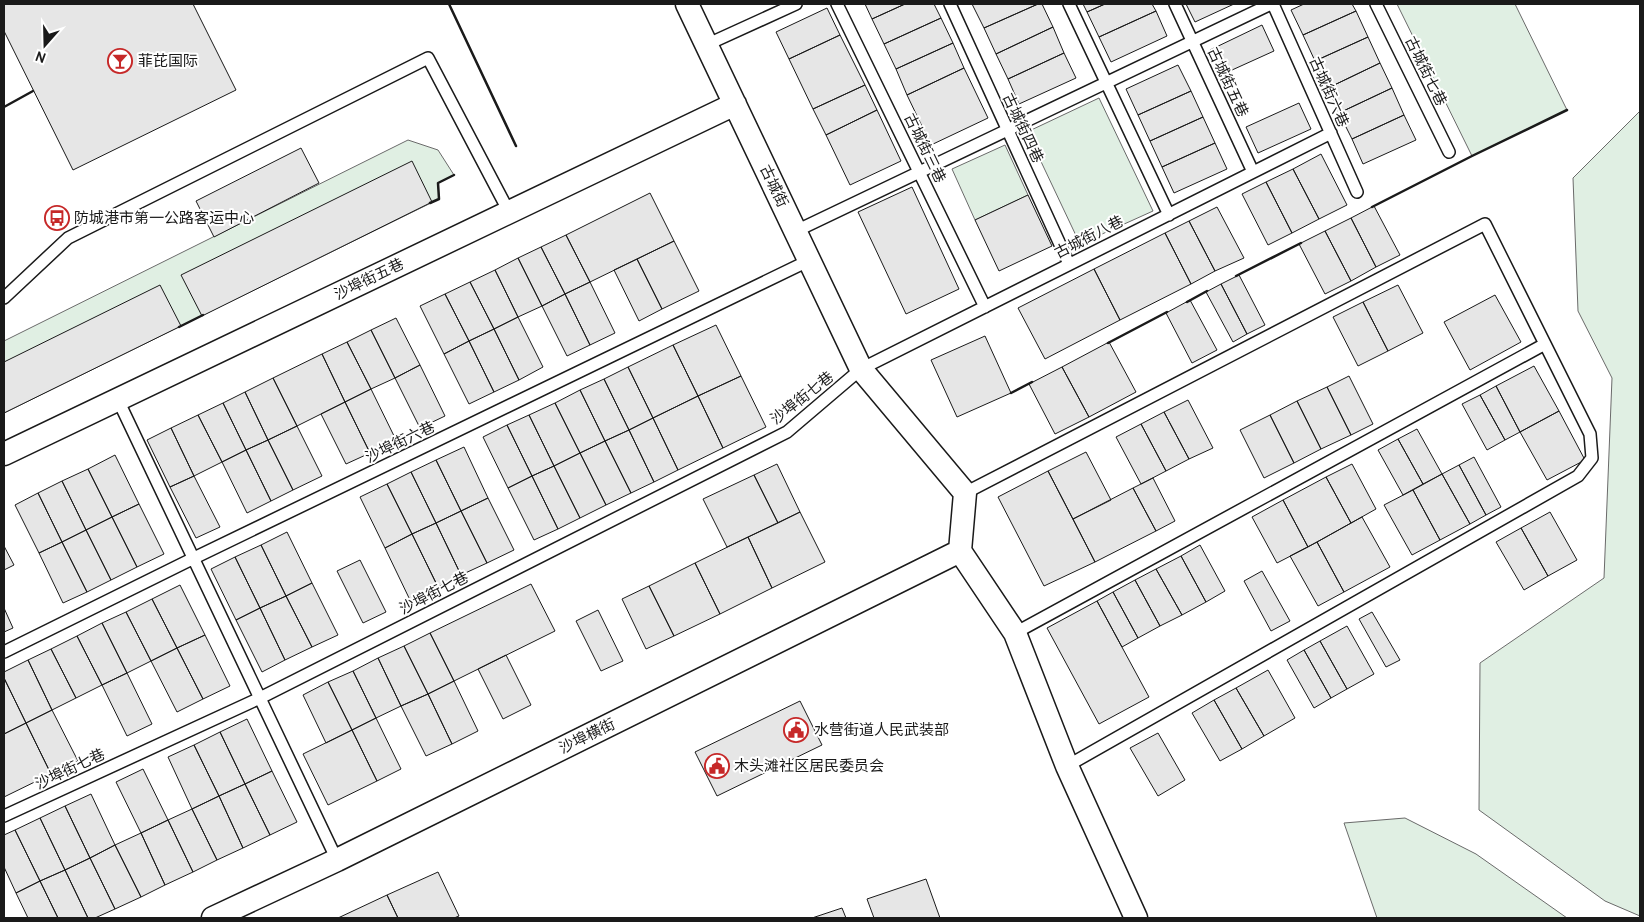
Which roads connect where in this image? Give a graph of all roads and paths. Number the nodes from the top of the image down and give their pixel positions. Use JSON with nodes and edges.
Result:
{"nodes":[{"id":1,"x":687,"y":4,"type":"edge"},
{"id":2,"x":796,"y":4,"type":"edge"},
{"id":3,"x":837,"y":4,"type":"edge"},
{"id":4,"x":950,"y":4,"type":"edge"},
{"id":5,"x":1069,"y":4,"type":"edge"},
{"id":6,"x":1175,"y":4,"type":"edge"},
{"id":7,"x":1272,"y":4,"type":"edge"},
{"id":8,"x":1376,"y":4,"type":"edge"},
{"id":9,"x":1192,"y":41,"type":"junction"},
{"id":10,"x":706,"y":45,"type":"junction"},
{"id":11,"x":1106,"y":83,"type":"junction"},
{"id":12,"x":734,"y":104,"type":"junction"},
{"id":13,"x":1007,"y":130,"type":"junction"},
{"id":14,"x":1331,"y":133,"type":"junction"},
{"id":15,"x":1449,"y":152,"type":"dead end"},
{"id":16,"x":920,"y":172,"type":"junction"},
{"id":17,"x":1253,"y":172,"type":"junction"},
{"id":18,"x":1357,"y":192,"type":"dead end"},
{"id":19,"x":509,"y":212,"type":"junction"},
{"id":20,"x":1169,"y":214,"type":"junction"},
{"id":21,"x":796,"y":231,"type":"junction"},
{"id":22,"x":810,"y":260,"type":"junction"},
{"id":23,"x":1069,"y":264,"type":"junction"},
{"id":24,"x":4,"y":298,"type":"edge"},
{"id":25,"x":985,"y":307,"type":"junction"},
{"id":26,"x":1545,"y":344,"type":"junction"},
{"id":27,"x":861,"y":369,"type":"junction"},
{"id":28,"x":118,"y":400,"type":"junction"},
{"id":29,"x":4,"y":454,"type":"edge"},
{"id":30,"x":965,"y":493,"type":"junction"},
{"id":31,"x":960,"y":552,"type":"junction"},
{"id":32,"x":192,"y":559,"type":"junction"},
{"id":33,"x":1015,"y":633,"type":"junction"},
{"id":34,"x":4,"y":652,"type":"edge"},
{"id":35,"x":260,"y":698,"type":"junction"},
{"id":36,"x":1067,"y":766,"type":"junction"},
{"id":37,"x":4,"y":816,"type":"edge"},
{"id":38,"x":337,"y":860,"type":"junction"},
{"id":39,"x":213,"y":918,"type":"edge"},
{"id":40,"x":1136,"y":918,"type":"edge"}],
"edges":[{"from":1,"to":10,"type":"street","name":"古城街"},
{"from":2,"to":10,"type":"lane"},
{"from":3,"to":16,"type":"lane","name":"古城街三巷"},
{"from":4,"to":13,"type":"lane","name":"古城街四巷"},
{"from":5,"to":11,"type":"lane"},
{"from":6,"to":9,"type":"lane","name":"古城街五巷"},
{"from":7,"to":9,"type":"lane"},
{"from":7,"to":14,"type":"lane","name":"古城街六巷"},
{"from":8,"to":15,"type":"lane","name":"古城街七巷"},
{"from":9,"to":11,"type":"lane"},
{"from":9,"to":17,"type":"lane","name":"古城街五巷"},
{"from":10,"to":12,"type":"street","name":"古城街"},
{"from":11,"to":13,"type":"lane"},
{"from":11,"to":20,"type":"lane"},
{"from":12,"to":19,"type":"street","name":"沙埠街五巷"},
{"from":12,"to":21,"type":"street","name":"古城街"},
{"from":13,"to":16,"type":"lane"},
{"from":13,"to":23,"type":"lane","name":"古城街四巷"},
{"from":14,"to":17,"type":"lane","name":"古城街八巷"},
{"from":14,"to":18,"type":"lane","name":"古城街六巷"},
{"from":16,"to":21,"type":"lane"},
{"from":16,"to":25,"type":"lane","name":"古城街三巷"},
{"from":17,"to":20,"type":"lane","name":"古城街八巷"},
{"from":19,"to":24,"type":"lane"},
{"from":19,"to":28,"type":"street","name":"沙埠街五巷"},
{"from":20,"to":23,"type":"lane","name":"古城街八巷"},
{"from":21,"to":22,"type":"street","name":"古城街"},
{"from":22,"to":27,"type":"street","name":"古城街"},
{"from":22,"to":32,"type":"lane","name":"沙埠街六巷"},
{"from":23,"to":25,"type":"lane","name":"古城街八巷"},
{"from":25,"to":27,"type":"lane","name":"古城街八巷"},
{"from":26,"to":30,"type":"lane"},
{"from":26,"to":33,"type":"lane"},
{"from":26,"to":36,"type":"lane"},
{"from":27,"to":30,"type":"street","name":"古城街"},
{"from":27,"to":35,"type":"lane","name":"沙埠街七巷"},
{"from":28,"to":29,"type":"street","name":"沙埠街五巷"},
{"from":28,"to":32,"type":"lane"},
{"from":30,"to":31,"type":"street"},
{"from":31,"to":33,"type":"street"},
{"from":31,"to":38,"type":"street","name":"沙埠横街"},
{"from":32,"to":34,"type":"lane","name":"沙埠街六巷"},
{"from":32,"to":35,"type":"lane"},
{"from":33,"to":36,"type":"street"},
{"from":35,"to":37,"type":"lane","name":"沙埠街七巷"},
{"from":35,"to":38,"type":"lane"},
{"from":36,"to":40,"type":"street"},
{"from":38,"to":39,"type":"street","name":"沙埠横街"}]}
